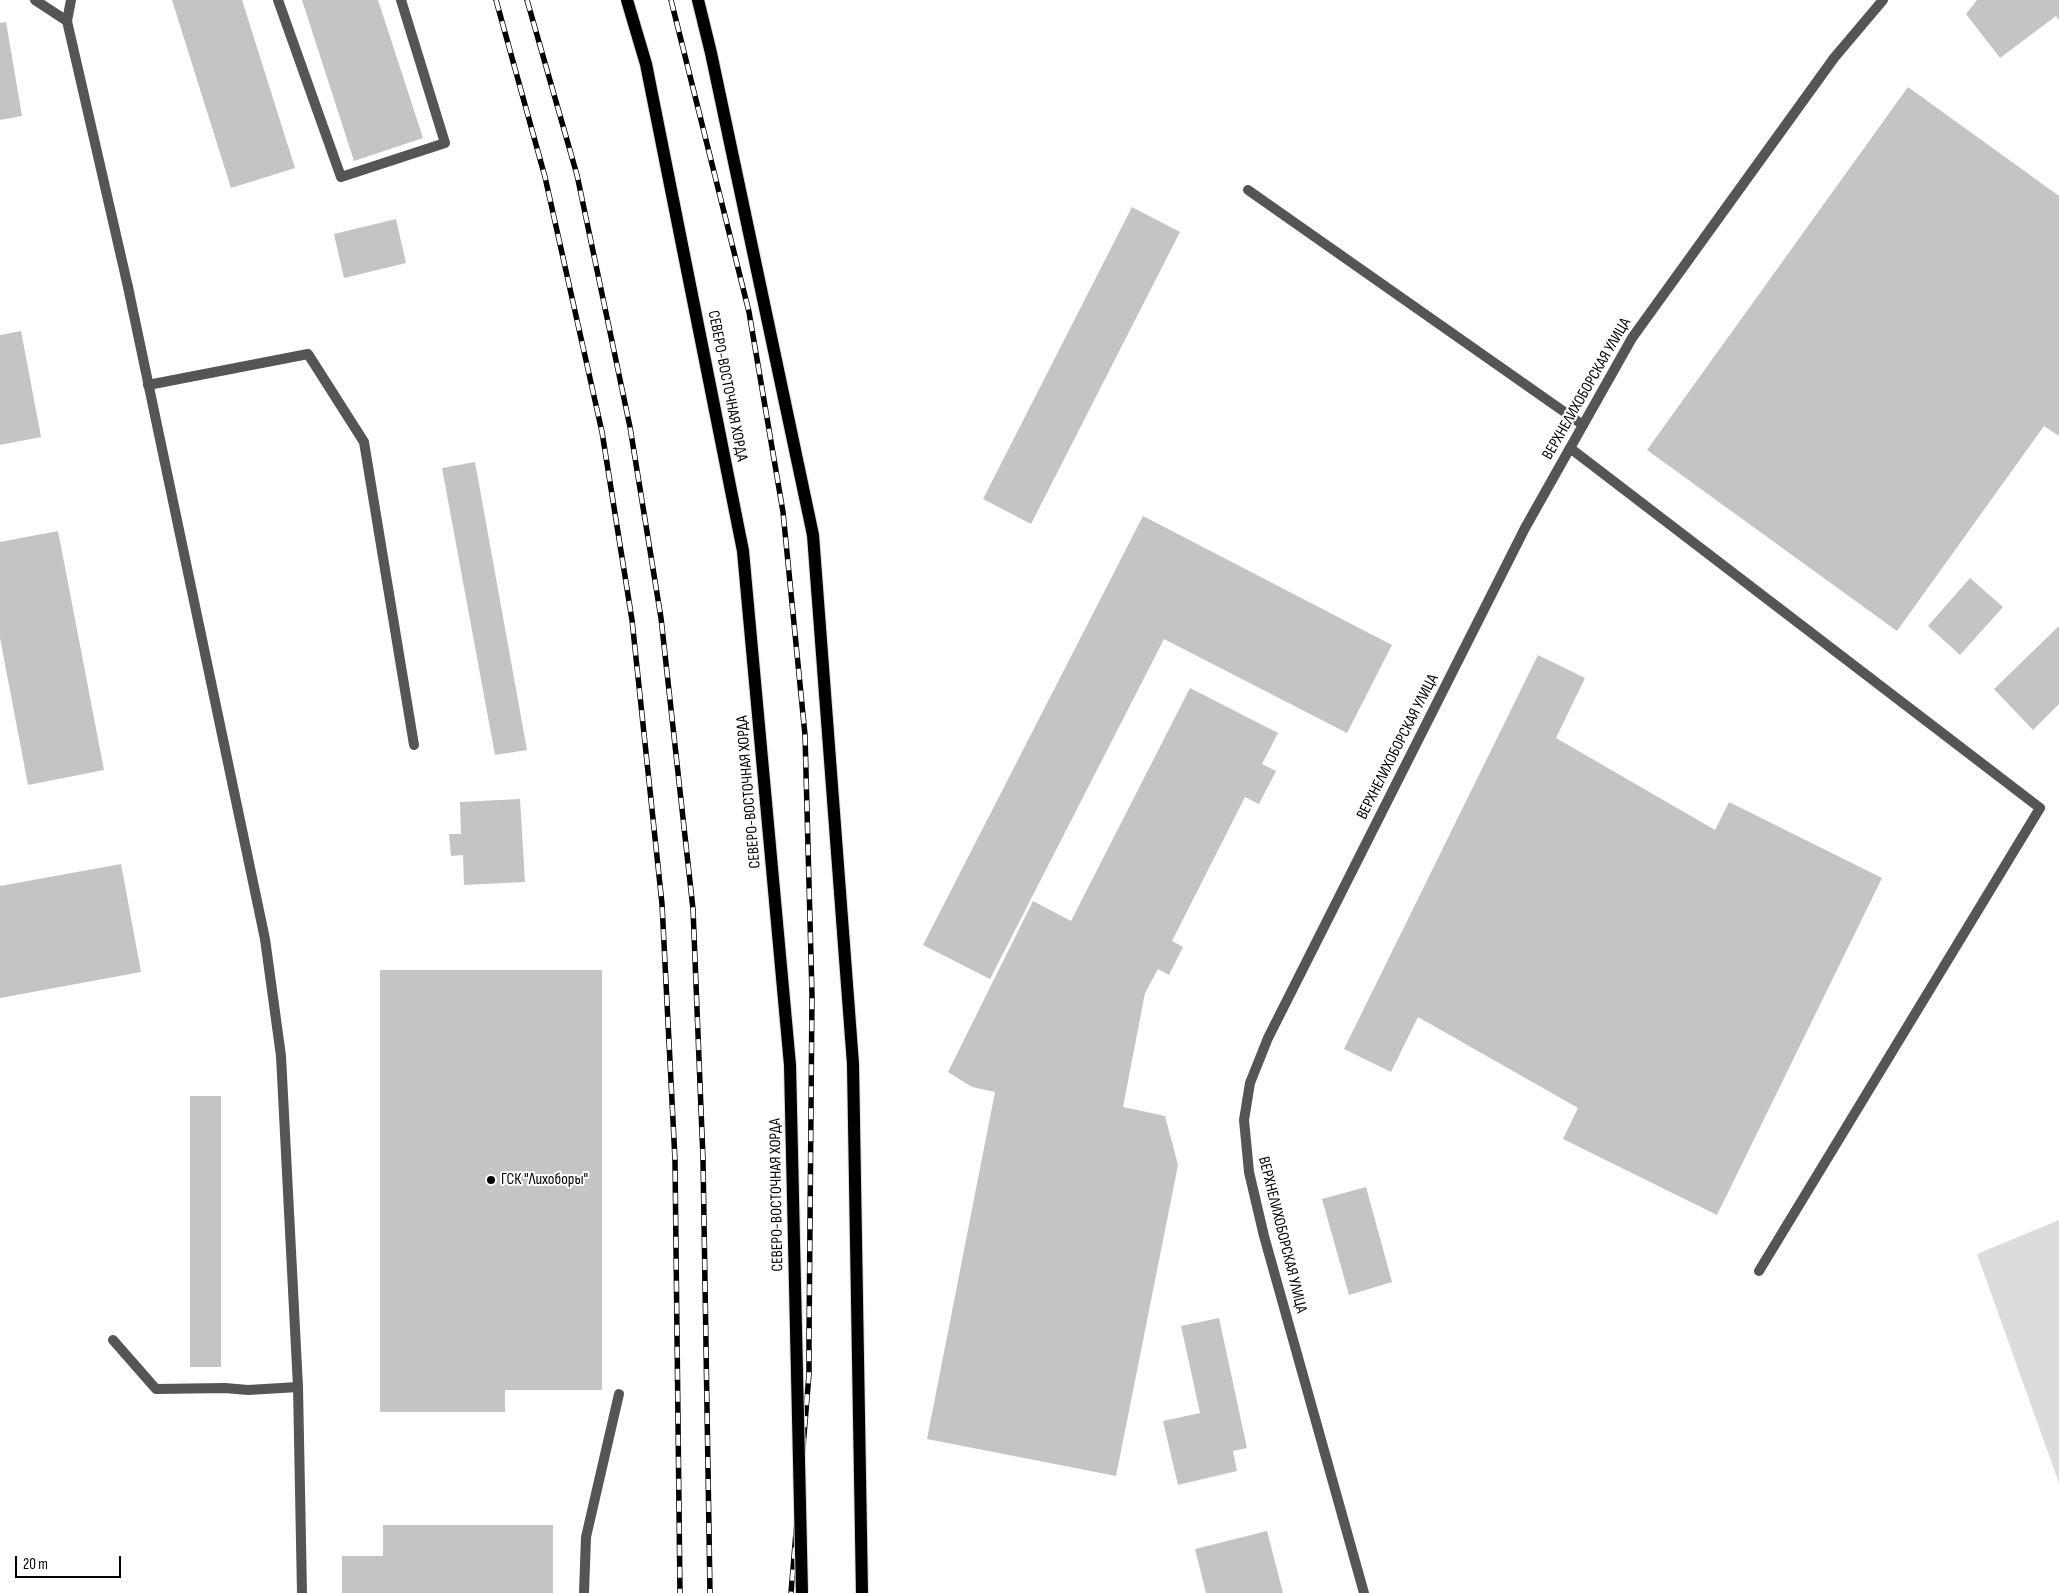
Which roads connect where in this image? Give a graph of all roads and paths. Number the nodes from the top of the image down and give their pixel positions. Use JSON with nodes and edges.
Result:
{"nodes":[{"id":1,"x":35,"y":0,"type":"edge"},
{"id":2,"x":71,"y":0,"type":"edge"},
{"id":3,"x":278,"y":0,"type":"edge"},
{"id":4,"x":401,"y":0,"type":"edge"},
{"id":5,"x":628,"y":0,"type":"edge"},
{"id":6,"x":698,"y":0,"type":"edge"},
{"id":7,"x":1883,"y":0,"type":"edge"},
{"id":8,"x":67,"y":21,"type":"junction"},
{"id":9,"x":1248,"y":190,"type":"dead end"},
{"id":10,"x":148,"y":385,"type":"junction"},
{"id":11,"x":1583,"y":425,"type":"junction"},
{"id":12,"x":1570,"y":448,"type":"junction"},
{"id":13,"x":414,"y":745,"type":"dead end"},
{"id":14,"x":1759,"y":1272,"type":"dead end"},
{"id":15,"x":113,"y":1340,"type":"dead end"},
{"id":16,"x":298,"y":1387,"type":"junction"},
{"id":17,"x":619,"y":1394,"type":"dead end"},
{"id":18,"x":302,"y":1593,"type":"edge"},
{"id":19,"x":584,"y":1593,"type":"edge"},
{"id":20,"x":802,"y":1593,"type":"edge"},
{"id":21,"x":862,"y":1593,"type":"edge"},
{"id":22,"x":1364,"y":1593,"type":"edge"}],
"edges":[{"from":1,"to":8,"type":"street"},
{"from":2,"to":8,"type":"street"},
{"from":3,"to":4,"type":"street"},
{"from":5,"to":20,"type":"main road","name":"СЕВЕРО-ВОСТОЧНАЯ ХОРДА","bridge":true},
{"from":6,"to":21,"type":"main road"},
{"from":7,"to":11,"type":"street","name":"ВЕРХНЕЛИХОБОРСКАЯ УЛИЦА"},
{"from":8,"to":10,"type":"street"},
{"from":9,"to":11,"type":"street"},
{"from":10,"to":13,"type":"street"},
{"from":10,"to":16,"type":"street"},
{"from":11,"to":12,"type":"street","name":"ВЕРХНЕЛИХОБОРСКАЯ УЛИЦА"},
{"from":12,"to":14,"type":"street"},
{"from":12,"to":22,"type":"street","name":"ВЕРХНЕЛИХОБОРСКАЯ УЛИЦА"},
{"from":15,"to":16,"type":"street"},
{"from":16,"to":18,"type":"street"},
{"from":17,"to":19,"type":"street"}]}
